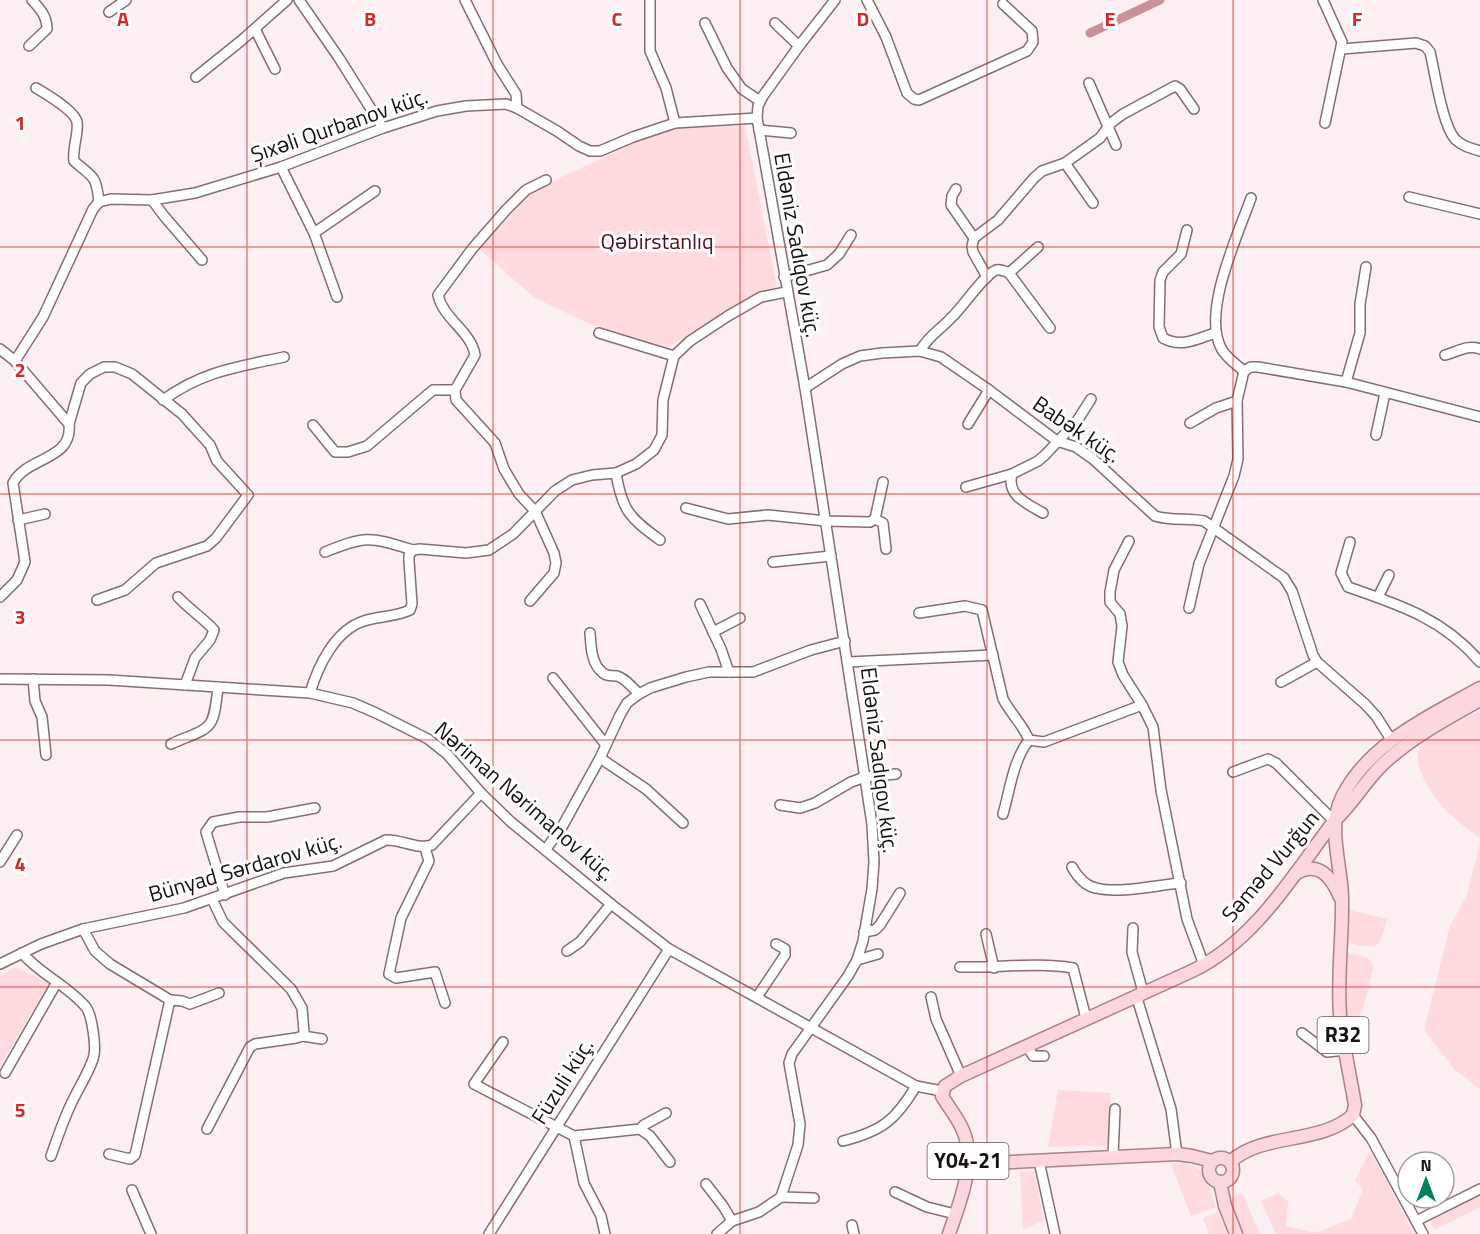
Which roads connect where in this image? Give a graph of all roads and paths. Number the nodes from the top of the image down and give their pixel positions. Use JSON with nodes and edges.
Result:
{"nodes":[{"id":1,"x":32,"y":0,"type":"edge"},
{"id":2,"x":126,"y":0,"type":"edge"},
{"id":3,"x":287,"y":0,"type":"edge"},
{"id":4,"x":299,"y":0,"type":"edge"},
{"id":5,"x":465,"y":0,"type":"edge"},
{"id":6,"x":650,"y":0,"type":"edge"},
{"id":7,"x":835,"y":0,"type":"edge"},
{"id":8,"x":867,"y":0,"type":"edge"},
{"id":9,"x":1323,"y":0,"type":"edge"},
{"id":10,"x":1003,"y":4,"type":"dead end"},
{"id":11,"x":110,"y":12,"type":"dead end"},
{"id":12,"x":705,"y":23,"type":"dead end"},
{"id":13,"x":775,"y":23,"type":"dead end"},
{"id":14,"x":255,"y":29,"type":"junction"},
{"id":15,"x":29,"y":46,"type":"dead end"},
{"id":16,"x":799,"y":46,"type":"junction"},
{"id":17,"x":1342,"y":48,"type":"junction"},
{"id":18,"x":275,"y":69,"type":"dead end"},
{"id":19,"x":196,"y":77,"type":"dead end"},
{"id":20,"x":1089,"y":83,"type":"dead end"},
{"id":21,"x":36,"y":88,"type":"dead end"},
{"id":22,"x":760,"y":101,"type":"junction"},
{"id":23,"x":517,"y":108,"type":"junction"},
{"id":24,"x":1194,"y":109,"type":"dead end"},
{"id":25,"x":757,"y":118,"type":"junction"},
{"id":26,"x":675,"y":123,"type":"junction"},
{"id":27,"x":1325,"y":123,"type":"dead end"},
{"id":28,"x":1108,"y":127,"type":"junction"},
{"id":29,"x":383,"y":128,"type":"junction"},
{"id":30,"x":759,"y":130,"type":"junction"},
{"id":31,"x":791,"y":133,"type":"dead end"},
{"id":32,"x":1116,"y":145,"type":"dead end"},
{"id":33,"x":1480,"y":151,"type":"edge"},
{"id":34,"x":1065,"y":163,"type":"junction"},
{"id":35,"x":281,"y":167,"type":"junction"},
{"id":36,"x":546,"y":180,"type":"dead end"},
{"id":37,"x":956,"y":189,"type":"dead end"},
{"id":38,"x":375,"y":191,"type":"dead end"},
{"id":39,"x":1409,"y":197,"type":"dead end"},
{"id":40,"x":1251,"y":198,"type":"dead end"},
{"id":41,"x":152,"y":200,"type":"junction"},
{"id":42,"x":99,"y":202,"type":"junction"},
{"id":43,"x":1094,"y":203,"type":"dead end"},
{"id":44,"x":1480,"y":214,"type":"edge"},
{"id":45,"x":1186,"y":231,"type":"dead end"},
{"id":46,"x":315,"y":233,"type":"junction"},
{"id":47,"x":851,"y":235,"type":"dead end"},
{"id":48,"x":974,"y":238,"type":"junction"},
{"id":49,"x":1038,"y":247,"type":"dead end"},
{"id":50,"x":202,"y":260,"type":"dead end"},
{"id":51,"x":1366,"y":267,"type":"dead end"},
{"id":52,"x":1009,"y":273,"type":"junction"},
{"id":53,"x":987,"y":277,"type":"junction"},
{"id":54,"x":784,"y":278,"type":"junction"},
{"id":55,"x":786,"y":292,"type":"junction"},
{"id":56,"x":338,"y":297,"type":"dead end"},
{"id":57,"x":1050,"y":328,"type":"dead end"},
{"id":58,"x":599,"y":333,"type":"dead end"},
{"id":59,"x":1215,"y":333,"type":"junction"},
{"id":60,"x":0,"y":349,"type":"edge"},
{"id":61,"x":1480,"y":350,"type":"edge"},
{"id":62,"x":920,"y":351,"type":"junction"},
{"id":63,"x":1445,"y":355,"type":"dead end"},
{"id":64,"x":674,"y":356,"type":"junction"},
{"id":65,"x":284,"y":357,"type":"dead end"},
{"id":66,"x":15,"y":361,"type":"junction"},
{"id":67,"x":1244,"y":371,"type":"junction"},
{"id":68,"x":1346,"y":382,"type":"junction"},
{"id":69,"x":805,"y":388,"type":"junction"},
{"id":70,"x":455,"y":390,"type":"junction"},
{"id":71,"x":989,"y":390,"type":"junction"},
{"id":72,"x":1385,"y":393,"type":"junction"},
{"id":73,"x":1091,"y":399,"type":"dead end"},
{"id":74,"x":163,"y":400,"type":"junction"},
{"id":75,"x":1237,"y":401,"type":"junction"},
{"id":76,"x":1480,"y":417,"type":"edge"},
{"id":77,"x":1190,"y":423,"type":"dead end"},
{"id":78,"x":69,"y":424,"type":"junction"},
{"id":79,"x":968,"y":424,"type":"dead end"},
{"id":80,"x":313,"y":425,"type":"dead end"},
{"id":81,"x":1376,"y":435,"type":"dead end"},
{"id":82,"x":1057,"y":441,"type":"junction"},
{"id":83,"x":616,"y":473,"type":"junction"},
{"id":84,"x":1012,"y":474,"type":"junction"},
{"id":85,"x":883,"y":482,"type":"dead end"},
{"id":86,"x":966,"y":487,"type":"dead end"},
{"id":87,"x":686,"y":508,"type":"dead end"},
{"id":88,"x":535,"y":511,"type":"junction"},
{"id":89,"x":1043,"y":513,"type":"dead end"},
{"id":90,"x":45,"y":514,"type":"dead end"},
{"id":91,"x":875,"y":519,"type":"junction"},
{"id":92,"x":18,"y":520,"type":"junction"},
{"id":93,"x":826,"y":521,"type":"junction"},
{"id":94,"x":1214,"y":529,"type":"junction"},
{"id":95,"x":660,"y":540,"type":"dead end"},
{"id":96,"x":1129,"y":541,"type":"dead end"},
{"id":97,"x":1350,"y":542,"type":"dead end"},
{"id":98,"x":886,"y":549,"type":"dead end"},
{"id":99,"x":413,"y":550,"type":"junction"},
{"id":100,"x":325,"y":552,"type":"dead end"},
{"id":101,"x":831,"y":556,"type":"junction"},
{"id":102,"x":773,"y":562,"type":"dead end"},
{"id":103,"x":1389,"y":574,"type":"dead end"},
{"id":104,"x":0,"y":597,"type":"edge"},
{"id":105,"x":178,"y":597,"type":"dead end"},
{"id":106,"x":1378,"y":597,"type":"junction"},
{"id":107,"x":97,"y":600,"type":"dead end"},
{"id":108,"x":530,"y":601,"type":"dead end"},
{"id":109,"x":700,"y":604,"type":"dead end"},
{"id":110,"x":1189,"y":608,"type":"dead end"},
{"id":111,"x":920,"y":613,"type":"dead end"},
{"id":112,"x":740,"y":618,"type":"dead end"},
{"id":113,"x":713,"y":632,"type":"junction"},
{"id":114,"x":590,"y":633,"type":"dead end"},
{"id":115,"x":845,"y":641,"type":"junction"},
{"id":116,"x":993,"y":655,"type":"junction"},
{"id":117,"x":849,"y":662,"type":"junction"},
{"id":118,"x":1317,"y":662,"type":"junction"},
{"id":119,"x":1480,"y":662,"type":"edge"},
{"id":120,"x":729,"y":672,"type":"junction"},
{"id":121,"x":0,"y":678,"type":"edge"},
{"id":122,"x":553,"y":678,"type":"dead end"},
{"id":123,"x":33,"y":679,"type":"junction"},
{"id":124,"x":1281,"y":682,"type":"dead end"},
{"id":125,"x":185,"y":685,"type":"junction"},
{"id":126,"x":218,"y":687,"type":"junction"},
{"id":127,"x":1480,"y":688,"type":"edge"},
{"id":128,"x":310,"y":693,"type":"junction"},
{"id":129,"x":639,"y":694,"type":"junction"},
{"id":130,"x":1480,"y":700,"type":"edge"},
{"id":131,"x":1142,"y":705,"type":"junction"},
{"id":132,"x":1029,"y":740,"type":"junction"},
{"id":133,"x":1392,"y":741,"type":"junction"},
{"id":134,"x":171,"y":744,"type":"dead end"},
{"id":135,"x":606,"y":745,"type":"junction"},
{"id":136,"x":46,"y":755,"type":"dead end"},
{"id":137,"x":600,"y":758,"type":"junction"},
{"id":138,"x":1233,"y":772,"type":"dead end"},
{"id":139,"x":896,"y":774,"type":"dead end"},
{"id":140,"x":866,"y":777,"type":"junction"},
{"id":141,"x":481,"y":793,"type":"junction"},
{"id":142,"x":780,"y":805,"type":"dead end"},
{"id":143,"x":315,"y":808,"type":"dead end"},
{"id":144,"x":1003,"y":814,"type":"dead end"},
{"id":145,"x":1334,"y":821,"type":"junction"},
{"id":146,"x":683,"y":823,"type":"dead end"},
{"id":147,"x":17,"y":835,"type":"dead end"},
{"id":148,"x":425,"y":848,"type":"junction"},
{"id":149,"x":546,"y":849,"type":"junction"},
{"id":150,"x":0,"y":862,"type":"edge"},
{"id":151,"x":1072,"y":867,"type":"dead end"},
{"id":152,"x":1292,"y":877,"type":"junction"},
{"id":153,"x":1181,"y":883,"type":"junction"},
{"id":154,"x":900,"y":893,"type":"dead end"},
{"id":155,"x":225,"y":895,"type":"junction"},
{"id":156,"x":212,"y":899,"type":"junction"},
{"id":157,"x":611,"y":904,"type":"junction"},
{"id":158,"x":1342,"y":907,"type":"junction"},
{"id":159,"x":1133,"y":928,"type":"dead end"},
{"id":160,"x":83,"y":929,"type":"junction"},
{"id":161,"x":864,"y":932,"type":"junction"},
{"id":162,"x":986,"y":934,"type":"dead end"},
{"id":163,"x":776,"y":944,"type":"dead end"},
{"id":164,"x":669,"y":949,"type":"junction"},
{"id":165,"x":567,"y":951,"type":"dead end"},
{"id":166,"x":22,"y":953,"type":"junction"},
{"id":167,"x":878,"y":954,"type":"dead end"},
{"id":168,"x":857,"y":960,"type":"junction"},
{"id":169,"x":0,"y":964,"type":"edge"},
{"id":170,"x":1204,"y":965,"type":"junction"},
{"id":171,"x":960,"y":967,"type":"dead end"},
{"id":172,"x":994,"y":968,"type":"junction"},
{"id":173,"x":57,"y":982,"type":"junction"},
{"id":174,"x":219,"y":993,"type":"dead end"},
{"id":175,"x":1140,"y":994,"type":"junction"},
{"id":176,"x":757,"y":997,"type":"junction"},
{"id":177,"x":931,"y":997,"type":"dead end"},
{"id":178,"x":170,"y":1000,"type":"junction"},
{"id":179,"x":445,"y":1003,"type":"dead end"},
{"id":180,"x":1086,"y":1018,"type":"junction"},
{"id":181,"x":811,"y":1026,"type":"junction"},
{"id":182,"x":1302,"y":1034,"type":"dead end"},
{"id":183,"x":303,"y":1036,"type":"junction"},
{"id":184,"x":322,"y":1039,"type":"dead end"},
{"id":185,"x":503,"y":1042,"type":"dead end"},
{"id":186,"x":1027,"y":1046,"type":"junction"},
{"id":187,"x":1346,"y":1050,"type":"junction"},
{"id":188,"x":1044,"y":1056,"type":"dead end"},
{"id":189,"x":5,"y":1073,"type":"dead end"},
{"id":190,"x":961,"y":1076,"type":"junction"},
{"id":191,"x":916,"y":1086,"type":"junction"},
{"id":192,"x":942,"y":1091,"type":"junction"},
{"id":193,"x":1115,"y":1109,"type":"dead end"},
{"id":194,"x":666,"y":1113,"type":"dead end"},
{"id":195,"x":1353,"y":1115,"type":"junction"},
{"id":196,"x":556,"y":1126,"type":"junction"},
{"id":197,"x":207,"y":1129,"type":"dead end"},
{"id":198,"x":640,"y":1130,"type":"junction"},
{"id":199,"x":574,"y":1136,"type":"junction"},
{"id":200,"x":843,"y":1141,"type":"dead end"},
{"id":201,"x":109,"y":1154,"type":"dead end"},
{"id":202,"x":1177,"y":1154,"type":"junction"},
{"id":203,"x":51,"y":1156,"type":"dead end"},
{"id":204,"x":1113,"y":1156,"type":"junction"},
{"id":205,"x":968,"y":1161,"type":"junction"},
{"id":206,"x":1039,"y":1161,"type":"junction"},
{"id":207,"x":1212,"y":1161,"type":"junction"},
{"id":208,"x":670,"y":1162,"type":"dead end"},
{"id":209,"x":1230,"y":1162,"type":"junction"},
{"id":210,"x":1220,"y":1182,"type":"junction"},
{"id":211,"x":706,"y":1184,"type":"dead end"},
{"id":212,"x":132,"y":1190,"type":"dead end"},
{"id":213,"x":1480,"y":1190,"type":"edge"},
{"id":214,"x":896,"y":1192,"type":"dead end"},
{"id":215,"x":781,"y":1197,"type":"junction"},
{"id":216,"x":814,"y":1198,"type":"dead end"},
{"id":217,"x":956,"y":1214,"type":"junction"},
{"id":218,"x":732,"y":1221,"type":"junction"},
{"id":219,"x":1416,"y":1221,"type":"junction"},
{"id":220,"x":152,"y":1234,"type":"edge"},
{"id":221,"x":489,"y":1234,"type":"edge"},
{"id":222,"x":605,"y":1234,"type":"edge"},
{"id":223,"x":717,"y":1234,"type":"edge"},
{"id":224,"x":949,"y":1234,"type":"edge"},
{"id":225,"x":1055,"y":1234,"type":"edge"},
{"id":226,"x":1236,"y":1234,"type":"edge"},
{"id":227,"x":1422,"y":1234,"type":"edge"}],
"edges":[{"from":1,"to":15,"type":"street"},
{"from":2,"to":11,"type":"street"},
{"from":3,"to":14,"type":"street"},
{"from":4,"to":29,"type":"street"},
{"from":5,"to":23,"type":"street"},
{"from":6,"to":26,"type":"street"},
{"from":7,"to":16,"type":"street","name":"Eldəniz Sadıqov küç."},
{"from":8,"to":10,"type":"street"},
{"from":9,"to":17,"type":"street"},
{"from":12,"to":22,"type":"street"},
{"from":13,"to":16,"type":"street"},
{"from":14,"to":18,"type":"street"},
{"from":14,"to":19,"type":"street"},
{"from":16,"to":22,"type":"street","name":"Eldəniz Sadıqov küç."},
{"from":17,"to":27,"type":"street"},
{"from":17,"to":33,"type":"street"},
{"from":20,"to":28,"type":"street"},
{"from":21,"to":42,"type":"street"},
{"from":22,"to":25,"type":"street","name":"Eldəniz Sadıqov küç."},
{"from":23,"to":26,"type":"street","name":"Şıxəli Qurbanov küç."},
{"from":23,"to":29,"type":"street","name":"Şıxəli Qurbanov küç."},
{"from":24,"to":28,"type":"street"},
{"from":25,"to":26,"type":"street","name":"Şıxəli Qurbanov küç."},
{"from":25,"to":30,"type":"street","name":"Eldəniz Sadıqov küç."},
{"from":28,"to":32,"type":"street"},
{"from":28,"to":34,"type":"street"},
{"from":29,"to":35,"type":"street","name":"Şıxəli Qurbanov küç."},
{"from":30,"to":31,"type":"street"},
{"from":30,"to":54,"type":"street","name":"Eldəniz Sadıqov küç."},
{"from":34,"to":43,"type":"street"},
{"from":34,"to":48,"type":"street"},
{"from":35,"to":41,"type":"street","name":"Şıxəli Qurbanov küç."},
{"from":35,"to":46,"type":"street"},
{"from":36,"to":70,"type":"street"},
{"from":37,"to":48,"type":"street"},
{"from":38,"to":46,"type":"street"},
{"from":39,"to":44,"type":"street"},
{"from":40,"to":59,"type":"street"},
{"from":41,"to":42,"type":"street","name":"Şıxəli Qurbanov küç."},
{"from":41,"to":50,"type":"street"},
{"from":42,"to":66,"type":"street"},
{"from":45,"to":59,"type":"street"},
{"from":46,"to":56,"type":"street"},
{"from":47,"to":54,"type":"street"},
{"from":48,"to":53,"type":"street"},
{"from":49,"to":52,"type":"street"},
{"from":51,"to":68,"type":"street"},
{"from":52,"to":53,"type":"street"},
{"from":52,"to":57,"type":"street"},
{"from":53,"to":62,"type":"street"},
{"from":54,"to":55,"type":"street","name":"Eldəniz Sadıqov küç."},
{"from":55,"to":64,"type":"street"},
{"from":55,"to":69,"type":"street","name":"Eldəniz Sadıqov küç."},
{"from":58,"to":64,"type":"street"},
{"from":59,"to":67,"type":"street"},
{"from":60,"to":66,"type":"street"},
{"from":61,"to":63,"type":"street"},
{"from":62,"to":69,"type":"street","name":"Babək küç."},
{"from":62,"to":71,"type":"street","name":"Babək küç."},
{"from":64,"to":83,"type":"street"},
{"from":65,"to":74,"type":"street"},
{"from":66,"to":78,"type":"street"},
{"from":67,"to":68,"type":"street"},
{"from":67,"to":75,"type":"street"},
{"from":68,"to":72,"type":"street"},
{"from":69,"to":93,"type":"street","name":"Eldəniz Sadıqov küç."},
{"from":70,"to":80,"type":"street"},
{"from":70,"to":88,"type":"street"},
{"from":71,"to":79,"type":"street"},
{"from":71,"to":82,"type":"street","name":"Babək küç."},
{"from":72,"to":76,"type":"street"},
{"from":72,"to":81,"type":"street"},
{"from":73,"to":82,"type":"street"},
{"from":74,"to":78,"type":"street"},
{"from":74,"to":107,"type":"street"},
{"from":75,"to":77,"type":"street"},
{"from":75,"to":94,"type":"street"},
{"from":78,"to":92,"type":"street"},
{"from":82,"to":84,"type":"street"},
{"from":82,"to":94,"type":"street","name":"Babək küç."},
{"from":83,"to":88,"type":"street"},
{"from":83,"to":95,"type":"street"},
{"from":84,"to":86,"type":"street"},
{"from":84,"to":89,"type":"street"},
{"from":85,"to":91,"type":"street"},
{"from":87,"to":93,"type":"street"},
{"from":88,"to":99,"type":"street"},
{"from":88,"to":108,"type":"street"},
{"from":90,"to":92,"type":"street"},
{"from":91,"to":93,"type":"street"},
{"from":91,"to":98,"type":"street"},
{"from":92,"to":104,"type":"street"},
{"from":93,"to":101,"type":"street","name":"Eldəniz Sadıqov küç."},
{"from":94,"to":110,"type":"street"},
{"from":94,"to":118,"type":"street","name":"Babək küç."},
{"from":96,"to":131,"type":"street"},
{"from":97,"to":106,"type":"street"},
{"from":99,"to":100,"type":"street"},
{"from":99,"to":128,"type":"street"},
{"from":101,"to":102,"type":"street"},
{"from":101,"to":115,"type":"street","name":"Eldəniz Sadıqov küç."},
{"from":103,"to":106,"type":"street"},
{"from":105,"to":125,"type":"street"},
{"from":106,"to":119,"type":"street"},
{"from":109,"to":113,"type":"street"},
{"from":111,"to":116,"type":"street"},
{"from":112,"to":113,"type":"street"},
{"from":113,"to":120,"type":"street"},
{"from":114,"to":129,"type":"street"},
{"from":115,"to":117,"type":"street","name":"Eldəniz Sadıqov küç."},
{"from":115,"to":120,"type":"street"},
{"from":116,"to":117,"type":"street"},
{"from":116,"to":132,"type":"street"},
{"from":117,"to":140,"type":"street","name":"Eldəniz Sadıqov küç."},
{"from":118,"to":124,"type":"street"},
{"from":118,"to":133,"type":"street"},
{"from":120,"to":129,"type":"street"},
{"from":121,"to":123,"type":"street","name":"Nəriman Nərimanov küç."},
{"from":122,"to":135,"type":"street"},
{"from":123,"to":125,"type":"street","name":"Nəriman Nərimanov küç."},
{"from":123,"to":136,"type":"street"},
{"from":125,"to":126,"type":"street","name":"Nəriman Nərimanov küç."},
{"from":126,"to":128,"type":"street","name":"Nəriman Nərimanov küç."},
{"from":126,"to":134,"type":"street"},
{"from":127,"to":133,"type":"main road"},
{"from":128,"to":141,"type":"street","name":"Nəriman Nərimanov küç."},
{"from":129,"to":135,"type":"street"},
{"from":130,"to":145,"type":"main road","name":"Səməd Vurğun"},
{"from":131,"to":132,"type":"street"},
{"from":131,"to":153,"type":"street"},
{"from":132,"to":144,"type":"street"},
{"from":133,"to":145,"type":"main road"},
{"from":135,"to":137,"type":"street"},
{"from":137,"to":146,"type":"street"},
{"from":137,"to":149,"type":"street"},
{"from":138,"to":145,"type":"street"},
{"from":139,"to":140,"type":"street"},
{"from":140,"to":142,"type":"street"},
{"from":140,"to":161,"type":"street","name":"Eldəniz Sadıqov küç."},
{"from":141,"to":148,"type":"street"},
{"from":141,"to":149,"type":"street","name":"Nəriman Nərimanov küç."},
{"from":143,"to":155,"type":"street"},
{"from":145,"to":152,"type":"main road","name":"Səməd Vurğun"},
{"from":145,"to":158,"type":"main road","number":"R32"},
{"from":147,"to":150,"type":"street"},
{"from":148,"to":155,"type":"street","name":"Bünyad Sərdarov küç."},
{"from":148,"to":179,"type":"street"},
{"from":149,"to":157,"type":"street","name":"Nəriman Nərimanov küç."},
{"from":151,"to":153,"type":"street"},
{"from":152,"to":158,"type":"main road"},
{"from":152,"to":170,"type":"main road","name":"Səməd Vurğun"},
{"from":153,"to":170,"type":"street"},
{"from":154,"to":161,"type":"street"},
{"from":155,"to":156,"type":"street","name":"Bünyad Sərdarov küç."},
{"from":156,"to":160,"type":"street","name":"Bünyad Sərdarov küç."},
{"from":156,"to":183,"type":"street"},
{"from":157,"to":164,"type":"street","name":"Nəriman Nərimanov küç."},
{"from":157,"to":165,"type":"street"},
{"from":158,"to":187,"type":"main road","number":"R32"},
{"from":159,"to":175,"type":"street"},
{"from":160,"to":166,"type":"street","name":"Bünyad Sərdarov küç."},
{"from":160,"to":178,"type":"street"},
{"from":161,"to":168,"type":"street","name":"Eldəniz Sadıqov küç."},
{"from":162,"to":172,"type":"street"},
{"from":163,"to":176,"type":"street"},
{"from":164,"to":176,"type":"street","name":"Nəriman Nərimanov küç."},
{"from":164,"to":196,"type":"street","name":"Füzuli küç."},
{"from":166,"to":169,"type":"street","name":"Bünyad Sərdarov küç."},
{"from":166,"to":173,"type":"street"},
{"from":167,"to":168,"type":"street"},
{"from":168,"to":181,"type":"street","name":"Eldəniz Sadıqov küç."},
{"from":170,"to":175,"type":"main road","name":"Səməd Vurğun"},
{"from":171,"to":172,"type":"street"},
{"from":172,"to":180,"type":"street"},
{"from":173,"to":189,"type":"street"},
{"from":173,"to":203,"type":"street"},
{"from":174,"to":178,"type":"street"},
{"from":175,"to":180,"type":"main road","name":"Səməd Vurğun"},
{"from":175,"to":202,"type":"street"},
{"from":176,"to":181,"type":"street","name":"Nəriman Nərimanov küç."},
{"from":177,"to":190,"type":"street"},
{"from":178,"to":201,"type":"street"},
{"from":180,"to":186,"type":"main road","name":"Səməd Vurğun"},
{"from":181,"to":191,"type":"street","name":"Nəriman Nərimanov küç."},
{"from":181,"to":215,"type":"street","name":"Eldəniz Sadıqov küç."},
{"from":182,"to":187,"type":"street"},
{"from":183,"to":184,"type":"street"},
{"from":183,"to":197,"type":"street"},
{"from":185,"to":196,"type":"street"},
{"from":186,"to":188,"type":"street"},
{"from":186,"to":190,"type":"main road","name":"Səməd Vurğun"},
{"from":187,"to":195,"type":"main road","number":"R32"},
{"from":190,"to":192,"type":"main road","name":"Səməd Vurğun"},
{"from":191,"to":192,"type":"street","name":"Nəriman Nərimanov küç."},
{"from":191,"to":200,"type":"street"},
{"from":192,"to":205,"type":"main road","number":"Y04-21"},
{"from":193,"to":204,"type":"street"},
{"from":194,"to":198,"type":"street"},
{"from":195,"to":209,"type":"main road"},
{"from":195,"to":219,"type":"street"},
{"from":196,"to":199,"type":"street"},
{"from":196,"to":221,"type":"street","name":"Füzuli küç."},
{"from":198,"to":199,"type":"street"},
{"from":198,"to":208,"type":"street"},
{"from":199,"to":222,"type":"street"},
{"from":202,"to":204,"type":"main road","number":"Y04-21"},
{"from":202,"to":207,"type":"main road","number":"Y04-21"},
{"from":204,"to":206,"type":"main road","number":"Y04-21"},
{"from":205,"to":206,"type":"main road","number":"Y04-21"},
{"from":205,"to":217,"type":"main road","number":"Y04-21"},
{"from":206,"to":225,"type":"street"},
{"from":207,"to":209,"type":"main road"},
{"from":207,"to":210,"type":"main road"},
{"from":209,"to":210,"type":"main road"},
{"from":210,"to":226,"type":"main road"},
{"from":211,"to":218,"type":"street"},
{"from":212,"to":220,"type":"street"},
{"from":213,"to":219,"type":"street"},
{"from":214,"to":217,"type":"street"},
{"from":215,"to":216,"type":"street"},
{"from":215,"to":218,"type":"street"},
{"from":217,"to":224,"type":"main road","number":"Y04-21"},
{"from":218,"to":223,"type":"street"},
{"from":219,"to":227,"type":"street"}]}
